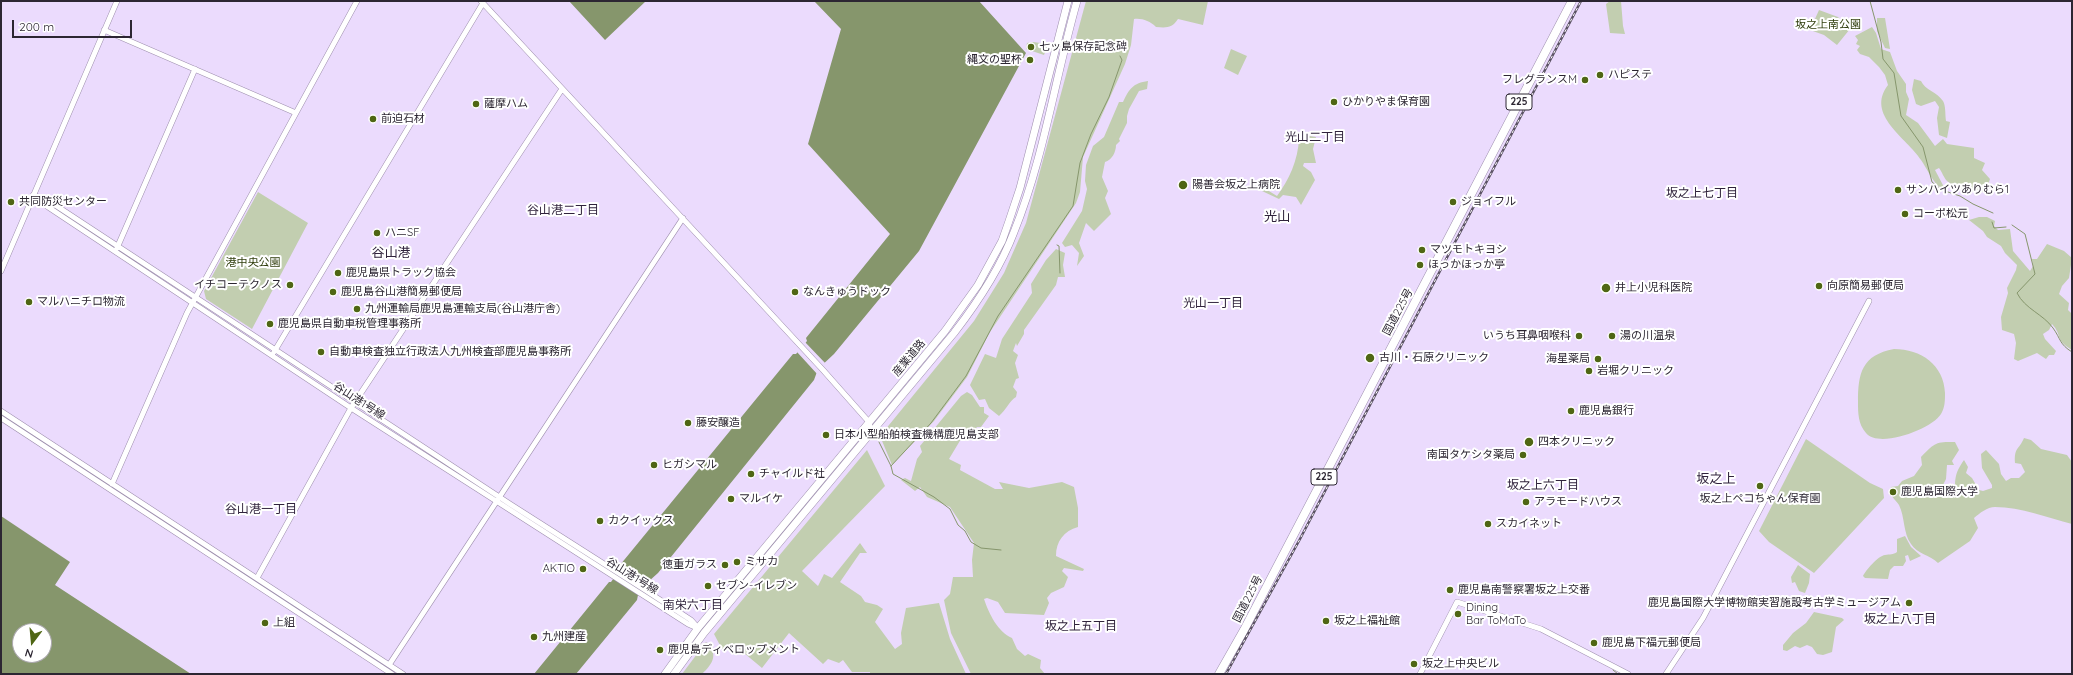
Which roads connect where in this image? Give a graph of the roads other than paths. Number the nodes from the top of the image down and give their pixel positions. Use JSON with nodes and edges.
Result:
{"nodes":[{"id":1,"x":117,"y":1,"type":"edge"},
{"id":2,"x":357,"y":1,"type":"edge"},
{"id":3,"x":1572,"y":1,"type":"edge"},
{"id":4,"x":482,"y":2,"type":"edge"},
{"id":5,"x":1066,"y":2,"type":"edge"},
{"id":6,"x":1076,"y":4,"type":"edge"},
{"id":7,"x":104,"y":30,"type":"junction"},
{"id":8,"x":195,"y":70,"type":"junction"},
{"id":9,"x":562,"y":89,"type":"junction"},
{"id":10,"x":296,"y":113,"type":"junction"},
{"id":11,"x":33,"y":195,"type":"junction"},
{"id":12,"x":683,"y":218,"type":"junction"},
{"id":13,"x":117,"y":249,"type":"junction"},
{"id":14,"x":1,"y":270,"type":"edge"},
{"id":15,"x":194,"y":300,"type":"junction"},
{"id":16,"x":1869,"y":301,"type":"dead end"},
{"id":17,"x":275,"y":350,"type":"junction"},
{"id":18,"x":272,"y":355,"type":"junction"},
{"id":19,"x":355,"y":402,"type":"junction"},
{"id":20,"x":351,"y":408,"type":"junction"},
{"id":21,"x":1,"y":410,"type":"edge"},
{"id":22,"x":1,"y":418,"type":"edge"},
{"id":23,"x":869,"y":422,"type":"junction"},
{"id":24,"x":872,"y":434,"type":"junction"},
{"id":25,"x":112,"y":484,"type":"junction"},
{"id":26,"x":498,"y":499,"type":"junction"},
{"id":27,"x":257,"y":578,"type":"junction"},
{"id":28,"x":698,"y":628,"type":"junction"},
{"id":29,"x":389,"y":665,"type":"junction"},
{"id":30,"x":392,"y":674,"type":"edge"},
{"id":31,"x":403,"y":674,"type":"edge"},
{"id":32,"x":665,"y":674,"type":"edge"},
{"id":33,"x":674,"y":674,"type":"edge"},
{"id":34,"x":1219,"y":674,"type":"edge"},
{"id":35,"x":1420,"y":674,"type":"edge"},
{"id":36,"x":1628,"y":674,"type":"edge"},
{"id":37,"x":1666,"y":674,"type":"edge"}],
"edges":[{"from":1,"to":7,"type":"street"},
{"from":2,"to":10,"type":"street"},
{"from":3,"to":34,"type":"highway","name":"国道225号","number":"225"},
{"from":4,"to":9,"type":"street"},
{"from":4,"to":17,"type":"street"},
{"from":5,"to":6,"type":"street"},
{"from":5,"to":23,"type":"main road","name":"産業道路"},
{"from":6,"to":24,"type":"main road","name":"産業道路"},
{"from":7,"to":8,"type":"street"},
{"from":7,"to":11,"type":"street"},
{"from":8,"to":10,"type":"street"},
{"from":8,"to":13,"type":"street"},
{"from":9,"to":12,"type":"street"},
{"from":9,"to":19,"type":"street"},
{"from":10,"to":15,"type":"street"},
{"from":11,"to":13,"type":"street","name":"谷山港1号線"},
{"from":11,"to":14,"type":"street"},
{"from":12,"to":23,"type":"street"},
{"from":12,"to":26,"type":"street"},
{"from":13,"to":15,"type":"street","name":"谷山港1号線"},
{"from":15,"to":17,"type":"street","name":"谷山港1号線"},
{"from":15,"to":18,"type":"street","name":"谷山港1号線"},
{"from":15,"to":25,"type":"street"},
{"from":16,"to":37,"type":"street"},
{"from":17,"to":18,"type":"street"},
{"from":17,"to":19,"type":"street","name":"谷山港1号線"},
{"from":18,"to":20,"type":"street","name":"谷山港1号線"},
{"from":19,"to":20,"type":"street"},
{"from":19,"to":26,"type":"street","name":"谷山港1号線"},
{"from":20,"to":26,"type":"street","name":"谷山港1号線"},
{"from":20,"to":27,"type":"street"},
{"from":21,"to":25,"type":"street"},
{"from":22,"to":30,"type":"street"},
{"from":23,"to":24,"type":"street"},
{"from":23,"to":28,"type":"main road","name":"産業道路"},
{"from":24,"to":33,"type":"main road","name":"産業道路"},
{"from":25,"to":27,"type":"street"},
{"from":26,"to":28,"type":"street","name":"谷山港1号線"},
{"from":26,"to":29,"type":"street"},
{"from":27,"to":29,"type":"street"},
{"from":28,"to":32,"type":"main road","name":"産業道路"},
{"from":29,"to":31,"type":"street"},
{"from":35,"to":36,"type":"street"}]}
